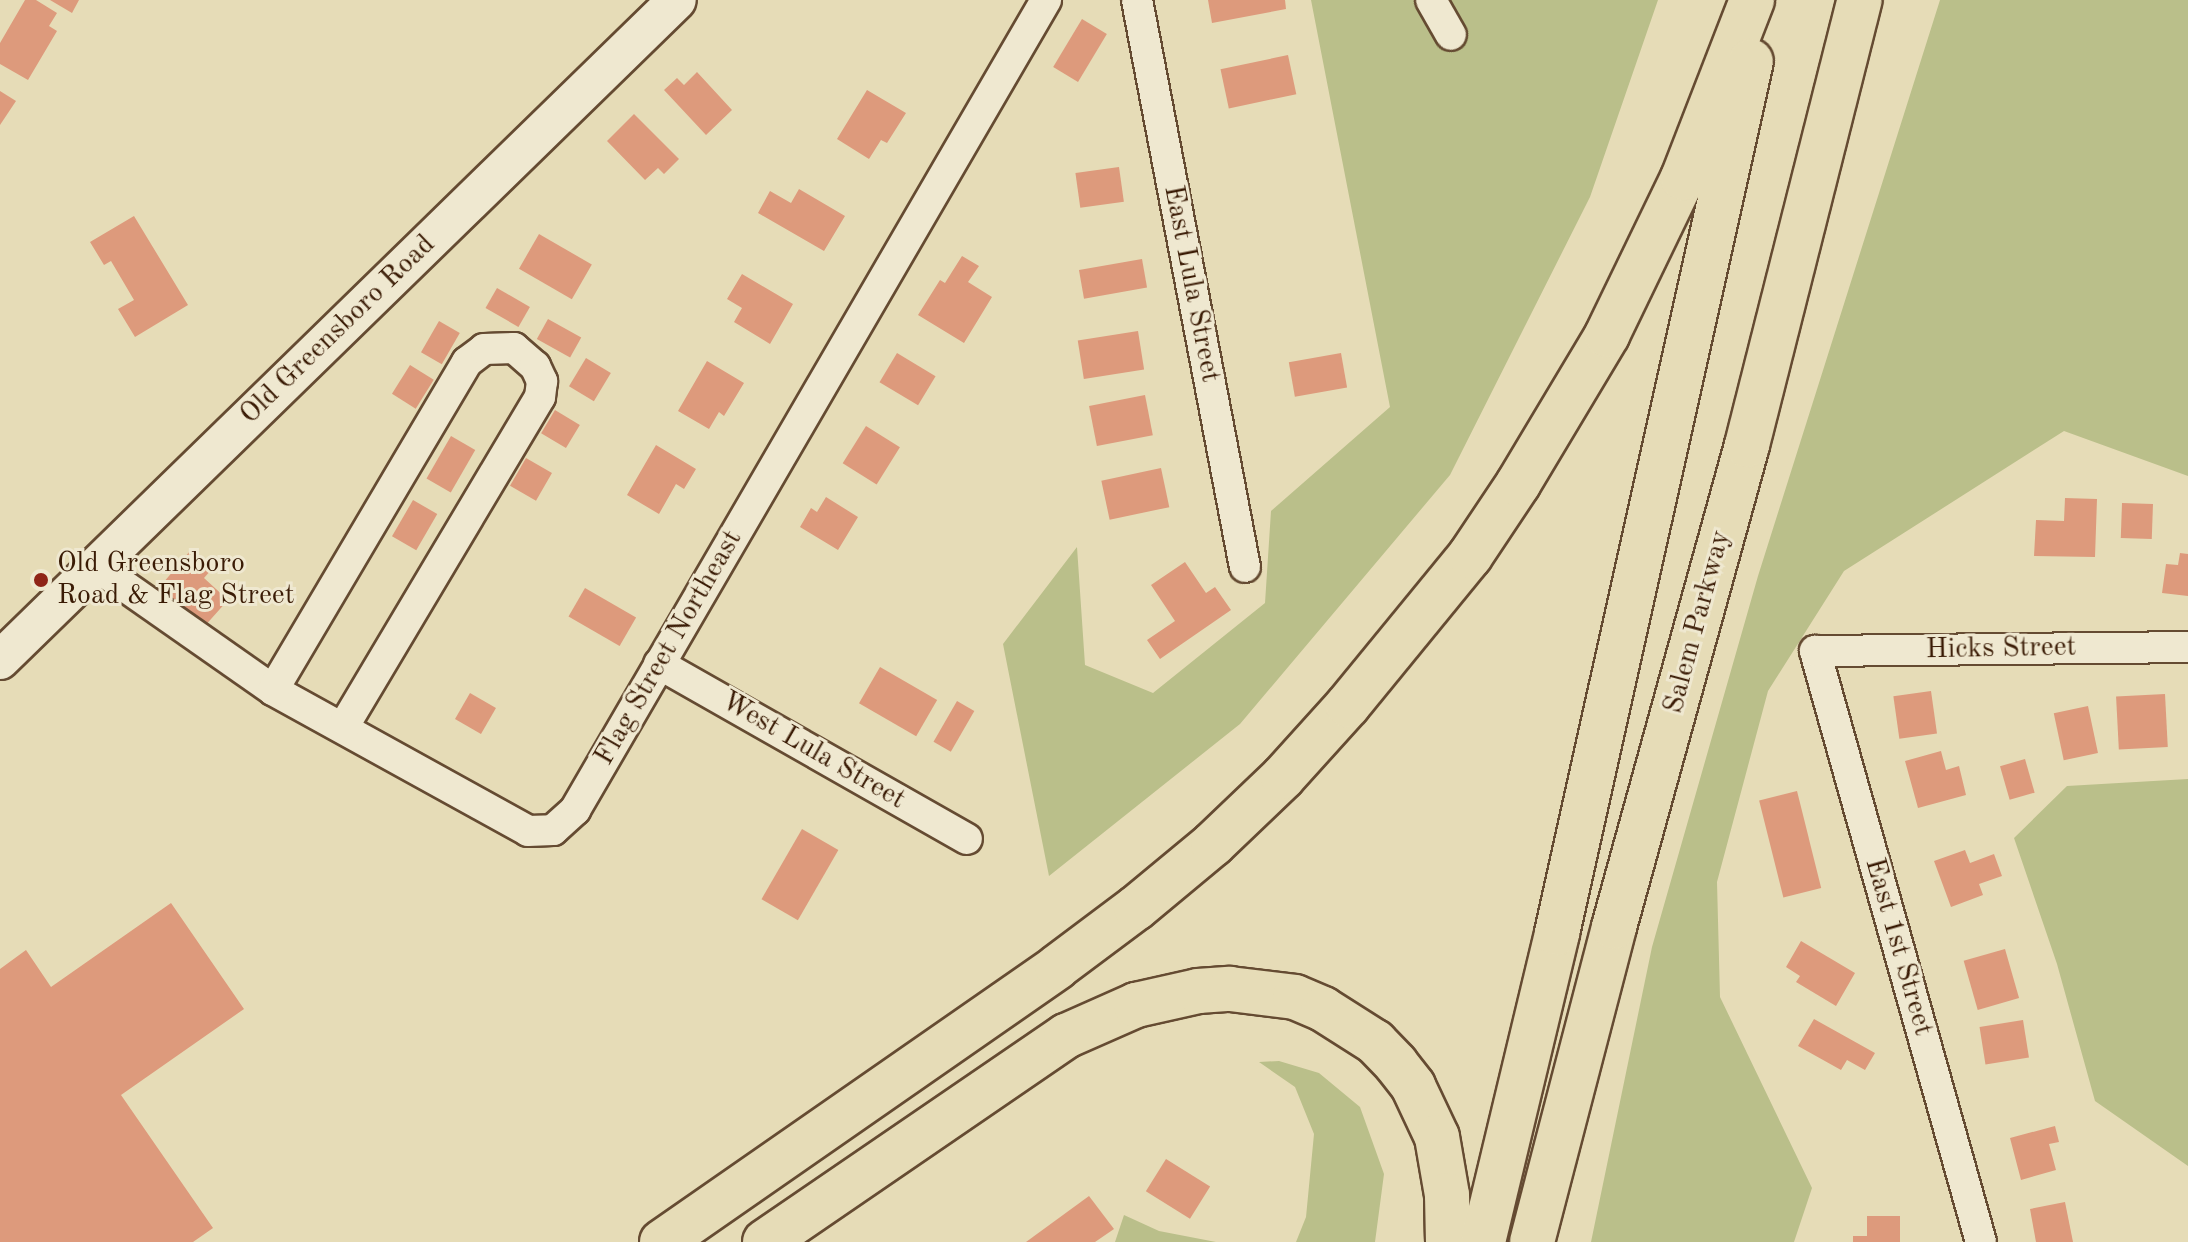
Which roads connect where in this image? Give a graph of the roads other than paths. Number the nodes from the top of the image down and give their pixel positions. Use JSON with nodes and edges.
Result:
{"nodes":[{"id":1,"x":677,"y":0,"type":"edge"},
{"id":2,"x":1046,"y":0,"type":"edge"},
{"id":3,"x":1137,"y":0,"type":"edge"},
{"id":4,"x":1431,"y":0,"type":"edge"},
{"id":5,"x":1752,"y":0,"type":"edge"},
{"id":6,"x":1764,"y":0,"type":"edge"},
{"id":7,"x":1860,"y":0,"type":"edge"},
{"id":8,"x":1887,"y":0,"type":"edge"},
{"id":9,"x":1451,"y":35,"type":"dead end"},
{"id":10,"x":1798,"y":250,"type":"junction"},
{"id":11,"x":96,"y":566,"type":"junction"},
{"id":12,"x":1245,"y":567,"type":"dead end"},
{"id":13,"x":2188,"y":647,"type":"edge"},
{"id":14,"x":1815,"y":651,"type":"joint"},
{"id":15,"x":0,"y":660,"type":"edge"},
{"id":16,"x":659,"y":664,"type":"junction"},
{"id":17,"x":273,"y":690,"type":"junction"},
{"id":18,"x":343,"y":728,"type":"junction"},
{"id":19,"x":967,"y":839,"type":"dead end"},
{"id":20,"x":662,"y":1242,"type":"edge"},
{"id":21,"x":765,"y":1242,"type":"edge"},
{"id":22,"x":1448,"y":1242,"type":"edge"},
{"id":23,"x":1483,"y":1242,"type":"edge"},
{"id":24,"x":1532,"y":1242,"type":"edge"},
{"id":25,"x":1981,"y":1242,"type":"edge"}],
"edges":[{"from":1,"to":11,"type":"street","name":"Old Greensboro Road"},
{"from":2,"to":16,"type":"street","name":"Flag Street Northeast"},
{"from":3,"to":12,"type":"street","name":"East Lula Street"},
{"from":4,"to":9,"type":"street"},
{"from":5,"to":20,"type":"highway"},
{"from":6,"to":23,"type":"highway"},
{"from":7,"to":10,"type":"highway","name":"Salem Parkway"},
{"from":8,"to":10,"type":"highway"},
{"from":10,"to":24,"type":"highway","name":"Salem Parkway"},
{"from":11,"to":15,"type":"street","name":"Old Greensboro Road"},
{"from":11,"to":17,"type":"street","name":"Flag Street Northeast"},
{"from":13,"to":14,"type":"street","name":"Hicks Street"},
{"from":14,"to":25,"type":"street","name":"East 1st Street"},
{"from":16,"to":18,"type":"street","name":"Flag Street Northeast"},
{"from":16,"to":19,"type":"street","name":"West Lula Street"},
{"from":17,"to":18,"type":"street","name":"Flag Street Northeast"},
{"from":17,"to":18,"type":"street"},
{"from":21,"to":22,"type":"highway"}]}
